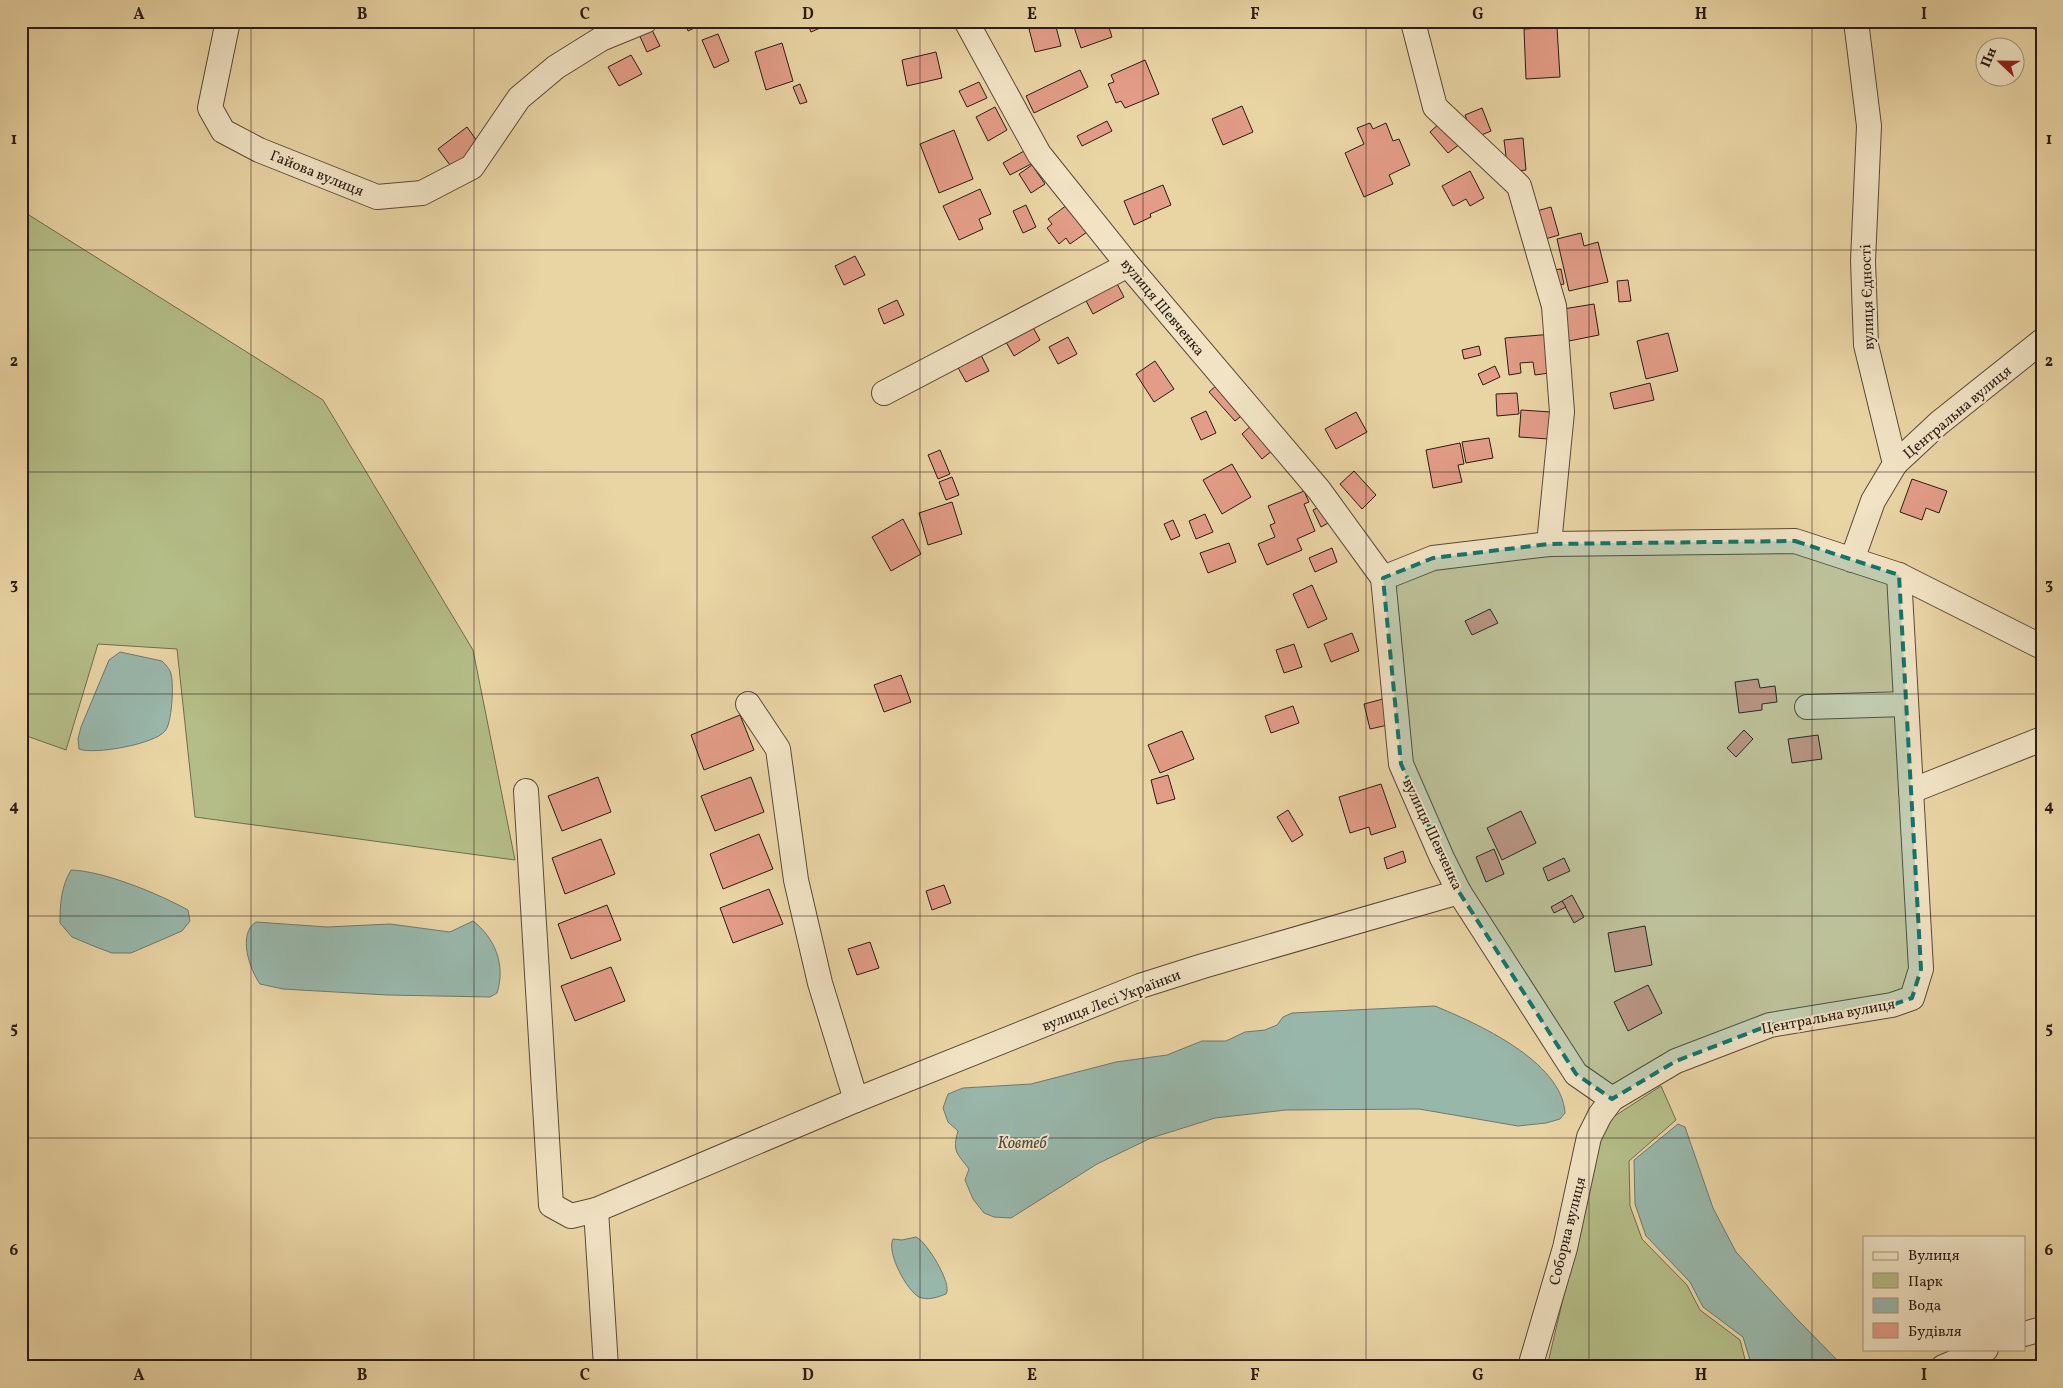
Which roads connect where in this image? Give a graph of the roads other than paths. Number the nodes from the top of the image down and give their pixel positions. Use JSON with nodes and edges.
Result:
{"nodes":[{"id":1,"x":228,"y":21,"type":"edge"},
{"id":2,"x":645,"y":21,"type":"edge"},
{"id":3,"x":966,"y":21,"type":"edge"},
{"id":4,"x":1856,"y":21,"type":"edge"},
{"id":5,"x":1414,"y":26,"type":"dead end"},
{"id":6,"x":1128,"y":265,"type":"junction"},
{"id":7,"x":2042,"y":341,"type":"edge"},
{"id":8,"x":884,"y":393,"type":"dead end"},
{"id":9,"x":1896,"y":464,"type":"junction"},
{"id":10,"x":1549,"y":544,"type":"junction"},
{"id":11,"x":1852,"y":560,"type":"junction"},
{"id":12,"x":1899,"y":575,"type":"junction"},
{"id":13,"x":1383,"y":578,"type":"junction"},
{"id":14,"x":2042,"y":647,"type":"edge"},
{"id":15,"x":748,"y":704,"type":"dead end"},
{"id":16,"x":1906,"y":704,"type":"junction"},
{"id":17,"x":1808,"y":707,"type":"dead end"},
{"id":18,"x":2042,"y":739,"type":"edge"},
{"id":19,"x":526,"y":791,"type":"dead end"},
{"id":20,"x":1911,"y":791,"type":"junction"},
{"id":21,"x":1459,"y":892,"type":"junction"},
{"id":22,"x":1612,"y":1099,"type":"junction"},
{"id":23,"x":856,"y":1100,"type":"junction"},
{"id":24,"x":596,"y":1210,"type":"junction"},
{"id":25,"x":2042,"y":1329,"type":"edge"},
{"id":26,"x":2026,"y":1333,"type":"edge"},
{"id":27,"x":1984,"y":1350,"type":"edge"},
{"id":28,"x":606,"y":1367,"type":"edge"},
{"id":29,"x":1530,"y":1367,"type":"edge"},
{"id":30,"x":1943,"y":1367,"type":"edge"}],
"edges":[{"from":1,"to":2,"type":"street","name":"Гайова вулиця"},
{"from":3,"to":6,"type":"street","name":"вулиця Шевченка"},
{"from":4,"to":9,"type":"street","name":"вулиця Єдності"},
{"from":5,"to":10,"type":"street"},
{"from":6,"to":8,"type":"street"},
{"from":6,"to":13,"type":"street","name":"вулиця Шевченка"},
{"from":7,"to":9,"type":"street","name":"Центральна вулиця"},
{"from":9,"to":11,"type":"street"},
{"from":10,"to":11,"type":"street"},
{"from":10,"to":13,"type":"street"},
{"from":11,"to":12,"type":"street"},
{"from":12,"to":14,"type":"street"},
{"from":12,"to":16,"type":"street","name":"Центральна вулиця"},
{"from":13,"to":21,"type":"street","name":"вулиця Шевченка"},
{"from":15,"to":23,"type":"street"},
{"from":16,"to":17,"type":"street"},
{"from":16,"to":20,"type":"street","name":"Центральна вулиця"},
{"from":18,"to":20,"type":"street"},
{"from":19,"to":24,"type":"street","name":"вулиця Лесі Українки"},
{"from":20,"to":22,"type":"street","name":"Центральна вулиця"},
{"from":21,"to":22,"type":"street","name":"вулиця Шевченка"},
{"from":21,"to":23,"type":"street","name":"вулиця Лесі Українки"},
{"from":22,"to":29,"type":"street","name":"Соборна вулиця"},
{"from":23,"to":24,"type":"street","name":"вулиця Лесі Українки"},
{"from":24,"to":28,"type":"street"},
{"from":25,"to":26,"type":"street"},
{"from":27,"to":30,"type":"street"}]}
